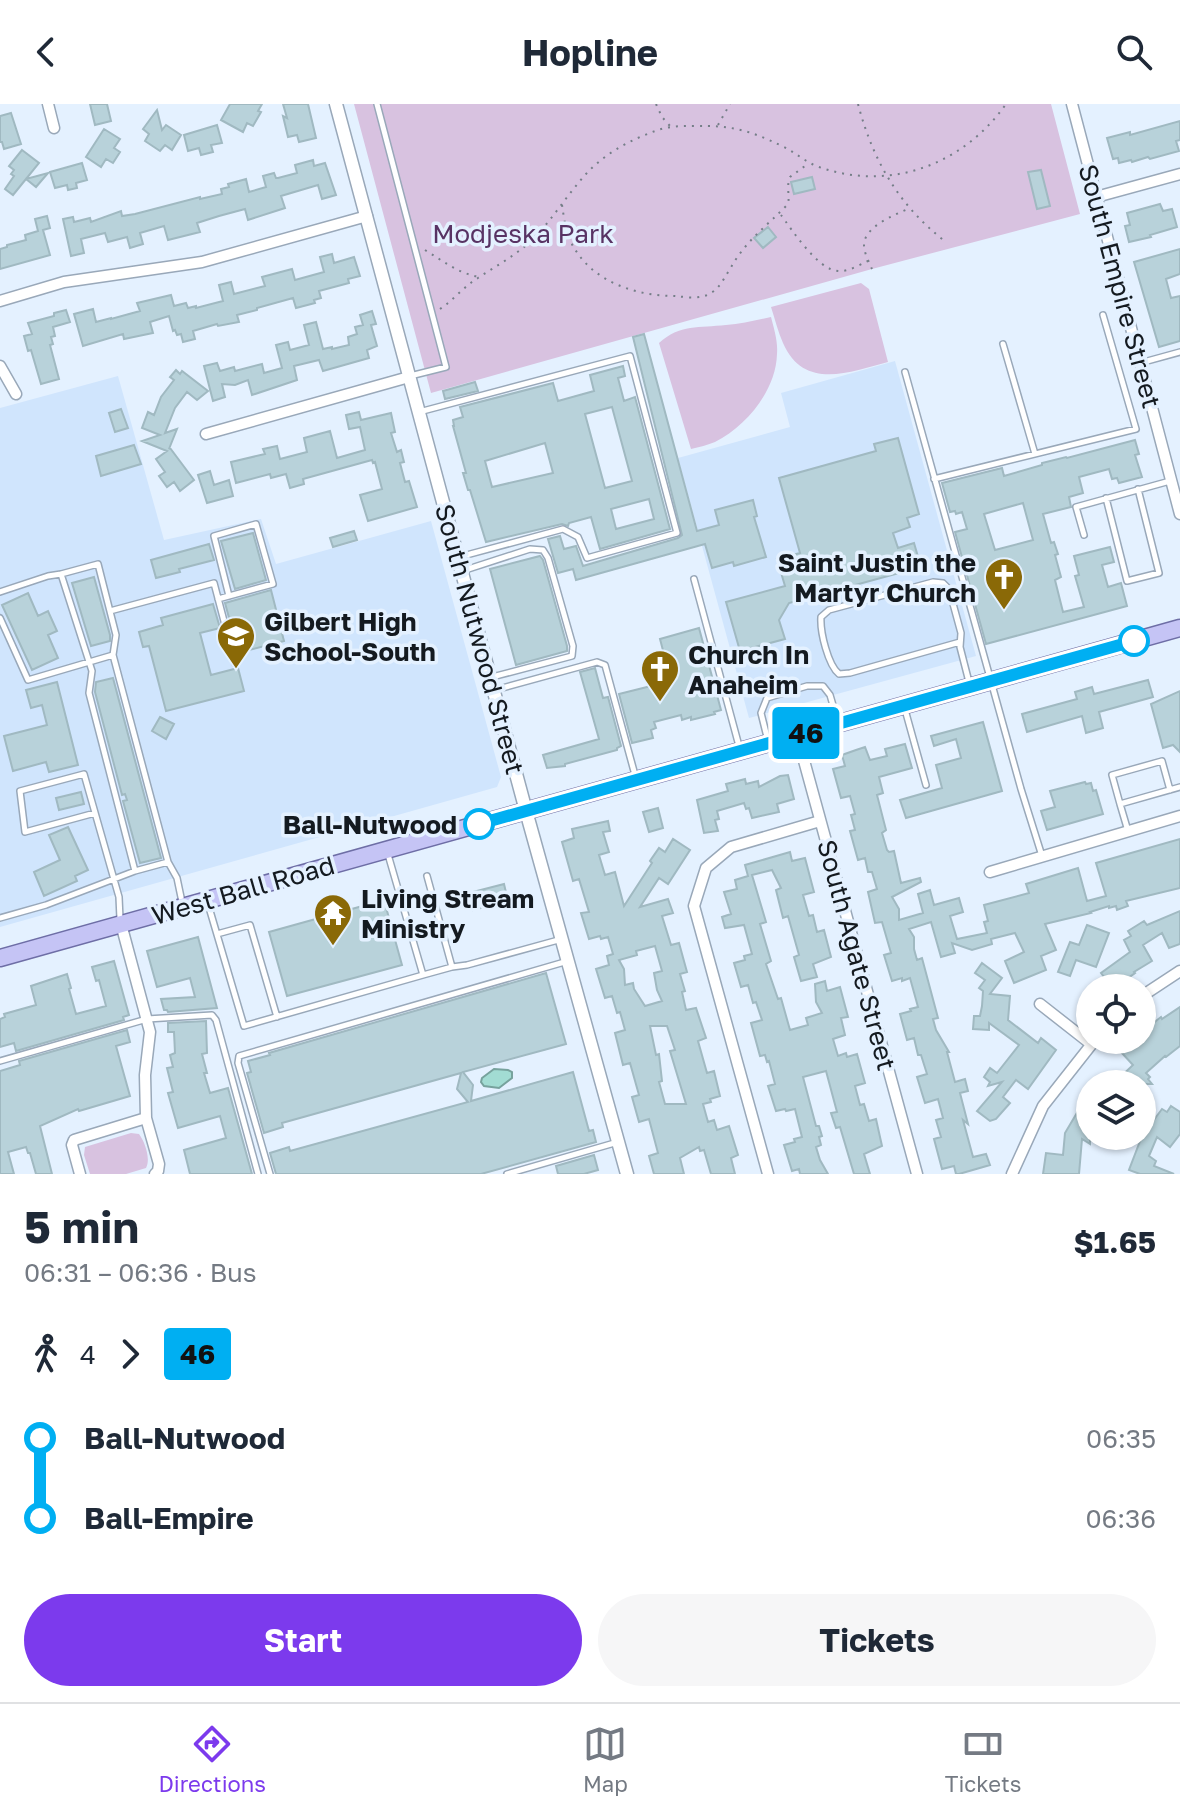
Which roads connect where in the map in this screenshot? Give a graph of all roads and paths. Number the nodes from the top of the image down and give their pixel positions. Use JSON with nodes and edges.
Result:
{"nodes":[{"id":1,"x":48,"y":104,"type":"edge"},
{"id":2,"x":336,"y":104,"type":"edge"},
{"id":3,"x":377,"y":104,"type":"edge"},
{"id":4,"x":656,"y":104,"type":"edge"},
{"id":5,"x":730,"y":104,"type":"edge"},
{"id":6,"x":858,"y":104,"type":"edge"},
{"id":7,"x":1006,"y":104,"type":"edge"},
{"id":8,"x":1072,"y":104,"type":"edge"},
{"id":9,"x":718,"y":126,"type":"junction"},
{"id":10,"x":671,"y":127,"type":"junction"},
{"id":11,"x":54,"y":128,"type":"dead end"},
{"id":12,"x":810,"y":163,"type":"junction"},
{"id":13,"x":1180,"y":174,"type":"edge"},
{"id":14,"x":886,"y":175,"type":"junction"},
{"id":15,"x":1096,"y":197,"type":"junction"},
{"id":16,"x":562,"y":205,"type":"junction"},
{"id":17,"x":909,"y":208,"type":"junction"},
{"id":18,"x":779,"y":213,"type":"junction"},
{"id":19,"x":367,"y":216,"type":"junction"},
{"id":20,"x":413,"y":241,"type":"junction"},
{"id":21,"x":946,"y":242,"type":"dead end"},
{"id":22,"x":868,"y":261,"type":"junction"},
{"id":23,"x":872,"y":269,"type":"dead end"},
{"id":24,"x":481,"y":277,"type":"junction"},
{"id":25,"x":0,"y":301,"type":"edge"},
{"id":26,"x":432,"y":314,"type":"junction"},
{"id":27,"x":1103,"y":315,"type":"dead end"},
{"id":28,"x":1003,"y":344,"type":"dead end"},
{"id":29,"x":1180,"y":352,"type":"edge"},
{"id":30,"x":1140,"y":363,"type":"junction"},
{"id":31,"x":0,"y":366,"type":"edge"},
{"id":32,"x":905,"y":372,"type":"dead end"},
{"id":33,"x":409,"y":377,"type":"junction"},
{"id":34,"x":16,"y":394,"type":"dead end"},
{"id":35,"x":418,"y":413,"type":"junction"},
{"id":36,"x":206,"y":434,"type":"dead end"},
{"id":37,"x":1035,"y":454,"type":"junction"},
{"id":38,"x":934,"y":479,"type":"junction"},
{"id":39,"x":1171,"y":481,"type":"junction"},
{"id":40,"x":1138,"y":489,"type":"junction"},
{"id":41,"x":1106,"y":498,"type":"junction"},
{"id":42,"x":1180,"y":514,"type":"edge"},
{"id":43,"x":1084,"y":535,"type":"dead end"},
{"id":44,"x":460,"y":564,"type":"junction"},
{"id":45,"x":61,"y":574,"type":"junction"},
{"id":46,"x":694,"y":579,"type":"dead end"},
{"id":47,"x":0,"y":592,"type":"edge"},
{"id":48,"x":229,"y":596,"type":"junction"},
{"id":49,"x":218,"y":599,"type":"junction"},
{"id":50,"x":110,"y":611,"type":"junction"},
{"id":51,"x":0,"y":618,"type":"edge"},
{"id":52,"x":1180,"y":628,"type":"edge"},
{"id":53,"x":960,"y":642,"type":"junction"},
{"id":54,"x":113,"y":655,"type":"junction"},
{"id":55,"x":89,"y":663,"type":"junction"},
{"id":56,"x":235,"y":663,"type":"dead end"},
{"id":57,"x":491,"y":677,"type":"junction"},
{"id":58,"x":991,"y":681,"type":"junction"},
{"id":59,"x":970,"y":687,"type":"junction"},
{"id":60,"x":495,"y":690,"type":"junction"},
{"id":61,"x":903,"y":705,"type":"junction"},
{"id":62,"x":838,"y":724,"type":"junction"},
{"id":63,"x":797,"y":735,"type":"junction"},
{"id":64,"x":769,"y":743,"type":"junction"},
{"id":65,"x":740,"y":751,"type":"junction"},
{"id":66,"x":636,"y":780,"type":"junction"},
{"id":67,"x":926,"y":785,"type":"dead end"},
{"id":68,"x":1180,"y":787,"type":"edge"},
{"id":69,"x":1170,"y":790,"type":"junction"},
{"id":70,"x":1120,"y":804,"type":"junction"},
{"id":71,"x":526,"y":811,"type":"junction"},
{"id":72,"x":95,"y":813,"type":"junction"},
{"id":73,"x":1180,"y":816,"type":"edge"},
{"id":74,"x":820,"y":821,"type":"junction"},
{"id":75,"x":1128,"y":831,"type":"junction"},
{"id":76,"x":387,"y":850,"type":"junction"},
{"id":77,"x":1042,"y":856,"type":"junction"},
{"id":78,"x":168,"y":862,"type":"junction"},
{"id":79,"x":135,"y":871,"type":"junction"},
{"id":80,"x":990,"y":872,"type":"dead end"},
{"id":81,"x":427,"y":876,"type":"dead end"},
{"id":82,"x":113,"y":880,"type":"junction"},
{"id":83,"x":207,"y":900,"type":"junction"},
{"id":84,"x":183,"y":907,"type":"junction"},
{"id":85,"x":0,"y":918,"type":"edge"},
{"id":86,"x":121,"y":924,"type":"junction"},
{"id":87,"x":217,"y":934,"type":"junction"},
{"id":88,"x":563,"y":939,"type":"junction"},
{"id":89,"x":0,"y":958,"type":"edge"},
{"id":90,"x":569,"y":961,"type":"junction"},
{"id":91,"x":452,"y":967,"type":"junction"},
{"id":92,"x":1180,"y":971,"type":"edge"},
{"id":93,"x":423,"y":975,"type":"junction"},
{"id":94,"x":1156,"y":987,"type":"edge"},
{"id":95,"x":1040,"y":1004,"type":"dead end"},
{"id":96,"x":277,"y":1017,"type":"junction"},
{"id":97,"x":147,"y":1019,"type":"junction"},
{"id":98,"x":1076,"y":1030,"type":"edge"},
{"id":99,"x":1084,"y":1054,"type":"edge"},
{"id":100,"x":0,"y":1061,"type":"edge"},
{"id":101,"x":146,"y":1118,"type":"junction"},
{"id":102,"x":619,"y":1142,"type":"junction"},
{"id":103,"x":80,"y":1174,"type":"edge"},
{"id":104,"x":155,"y":1174,"type":"edge"},
{"id":105,"x":258,"y":1174,"type":"edge"},
{"id":106,"x":270,"y":1174,"type":"edge"},
{"id":107,"x":507,"y":1174,"type":"edge"},
{"id":108,"x":627,"y":1174,"type":"edge"},
{"id":109,"x":768,"y":1174,"type":"edge"},
{"id":110,"x":917,"y":1174,"type":"edge"},
{"id":111,"x":1012,"y":1174,"type":"edge"}],
"edges":[{"from":1,"to":11,"type":"street"},
{"from":2,"to":19,"type":"street","name":"South Nutwood Street"},
{"from":3,"to":20,"type":"lane"},
{"from":4,"to":10,"type":"path"},
{"from":5,"to":9,"type":"path"},
{"from":6,"to":14,"type":"path"},
{"from":7,"to":14,"type":"path"},
{"from":8,"to":15,"type":"street","name":"South Empire Street"},
{"from":9,"to":10,"type":"path"},
{"from":9,"to":12,"type":"path"},
{"from":10,"to":16,"type":"path"},
{"from":12,"to":14,"type":"path"},
{"from":12,"to":18,"type":"path"},
{"from":13,"to":15,"type":"street"},
{"from":14,"to":17,"type":"path"},
{"from":15,"to":30,"type":"street","name":"South Empire Street"},
{"from":16,"to":18,"type":"path"},
{"from":16,"to":24,"type":"path"},
{"from":17,"to":21,"type":"path"},
{"from":17,"to":22,"type":"path"},
{"from":18,"to":22,"type":"path"},
{"from":19,"to":25,"type":"street"},
{"from":19,"to":33,"type":"street","name":"South Nutwood Street"},
{"from":20,"to":24,"type":"path"},
{"from":20,"to":26,"type":"lane"},
{"from":22,"to":23,"type":"path"},
{"from":24,"to":26,"type":"path"},
{"from":26,"to":33,"type":"lane"},
{"from":27,"to":37,"type":"lane"},
{"from":28,"to":37,"type":"lane"},
{"from":29,"to":30,"type":"lane"},
{"from":30,"to":39,"type":"street","name":"South Empire Street"},
{"from":31,"to":34,"type":"street"},
{"from":32,"to":38,"type":"lane"},
{"from":33,"to":35,"type":"street","name":"South Nutwood Street"},
{"from":33,"to":36,"type":"street"},
{"from":35,"to":44,"type":"street","name":"South Nutwood Street"},
{"from":35,"to":44,"type":"lane"},
{"from":37,"to":38,"type":"lane"},
{"from":38,"to":58,"type":"lane"},
{"from":39,"to":40,"type":"lane"},
{"from":39,"to":42,"type":"street","name":"South Empire Street"},
{"from":40,"to":41,"type":"lane"},
{"from":40,"to":41,"type":"lane"},
{"from":41,"to":43,"type":"lane"},
{"from":44,"to":57,"type":"street","name":"South Nutwood Street"},
{"from":44,"to":57,"type":"lane"},
{"from":45,"to":47,"type":"lane"},
{"from":45,"to":50,"type":"lane"},
{"from":45,"to":55,"type":"lane"},
{"from":46,"to":65,"type":"lane"},
{"from":48,"to":48,"type":"lane"},
{"from":48,"to":49,"type":"lane"},
{"from":49,"to":50,"type":"lane"},
{"from":49,"to":56,"type":"lane"},
{"from":50,"to":54,"type":"lane"},
{"from":51,"to":55,"type":"lane"},
{"from":52,"to":58,"type":"main road","name":"West Ball Road"},
{"from":53,"to":53,"type":"lane"},
{"from":53,"to":59,"type":"lane"},
{"from":54,"to":55,"type":"lane"},
{"from":54,"to":78,"type":"lane"},
{"from":55,"to":79,"type":"lane"},
{"from":57,"to":60,"type":"street","name":"South Nutwood Street"},
{"from":58,"to":59,"type":"main road","name":"West Ball Road"},
{"from":58,"to":77,"type":"lane"},
{"from":59,"to":61,"type":"main road","name":"West Ball Road"},
{"from":60,"to":66,"type":"lane"},
{"from":60,"to":71,"type":"street","name":"South Nutwood Street"},
{"from":61,"to":62,"type":"main road","name":"West Ball Road"},
{"from":61,"to":67,"type":"lane"},
{"from":62,"to":63,"type":"main road","name":"West Ball Road"},
{"from":62,"to":64,"type":"lane"},
{"from":63,"to":64,"type":"main road","name":"West Ball Road"},
{"from":63,"to":74,"type":"street","name":"South Agate Street"},
{"from":64,"to":65,"type":"main road","name":"West Ball Road"},
{"from":65,"to":66,"type":"main road","name":"West Ball Road"},
{"from":66,"to":71,"type":"main road","name":"West Ball Road"},
{"from":68,"to":69,"type":"lane"},
{"from":69,"to":70,"type":"lane"},
{"from":69,"to":70,"type":"lane"},
{"from":70,"to":75,"type":"lane"},
{"from":71,"to":76,"type":"main road","name":"West Ball Road"},
{"from":71,"to":88,"type":"street","name":"South Nutwood Street"},
{"from":72,"to":72,"type":"lane"},
{"from":72,"to":82,"type":"lane"},
{"from":73,"to":75,"type":"street"},
{"from":74,"to":109,"type":"street"},
{"from":74,"to":110,"type":"street","name":"South Agate Street"},
{"from":75,"to":77,"type":"street"},
{"from":76,"to":83,"type":"main road","name":"West Ball Road"},
{"from":76,"to":93,"type":"lane"},
{"from":77,"to":80,"type":"street"},
{"from":78,"to":79,"type":"lane"},
{"from":78,"to":84,"type":"lane"},
{"from":79,"to":82,"type":"lane"},
{"from":81,"to":91,"type":"lane"},
{"from":82,"to":85,"type":"lane"},
{"from":82,"to":86,"type":"lane"},
{"from":83,"to":84,"type":"main road","name":"West Ball Road"},
{"from":83,"to":87,"type":"lane"},
{"from":84,"to":86,"type":"main road","name":"West Ball Road"},
{"from":86,"to":89,"type":"main road","name":"West Ball Road"},
{"from":86,"to":97,"type":"street"},
{"from":87,"to":96,"type":"lane"},
{"from":87,"to":96,"type":"lane"},
{"from":88,"to":90,"type":"street","name":"South Nutwood Street"},
{"from":88,"to":91,"type":"lane"},
{"from":90,"to":102,"type":"street","name":"South Nutwood Street"},
{"from":90,"to":106,"type":"lane"},
{"from":91,"to":93,"type":"lane"},
{"from":92,"to":94,"type":"street"},
{"from":93,"to":96,"type":"lane"},
{"from":95,"to":98,"type":"street"},
{"from":97,"to":100,"type":"lane"},
{"from":97,"to":101,"type":"street"},
{"from":97,"to":105,"type":"lane"},
{"from":99,"to":111,"type":"street"},
{"from":101,"to":103,"type":"street"},
{"from":101,"to":104,"type":"street"},
{"from":102,"to":107,"type":"lane"},
{"from":102,"to":108,"type":"street","name":"South Nutwood Street"}]}
